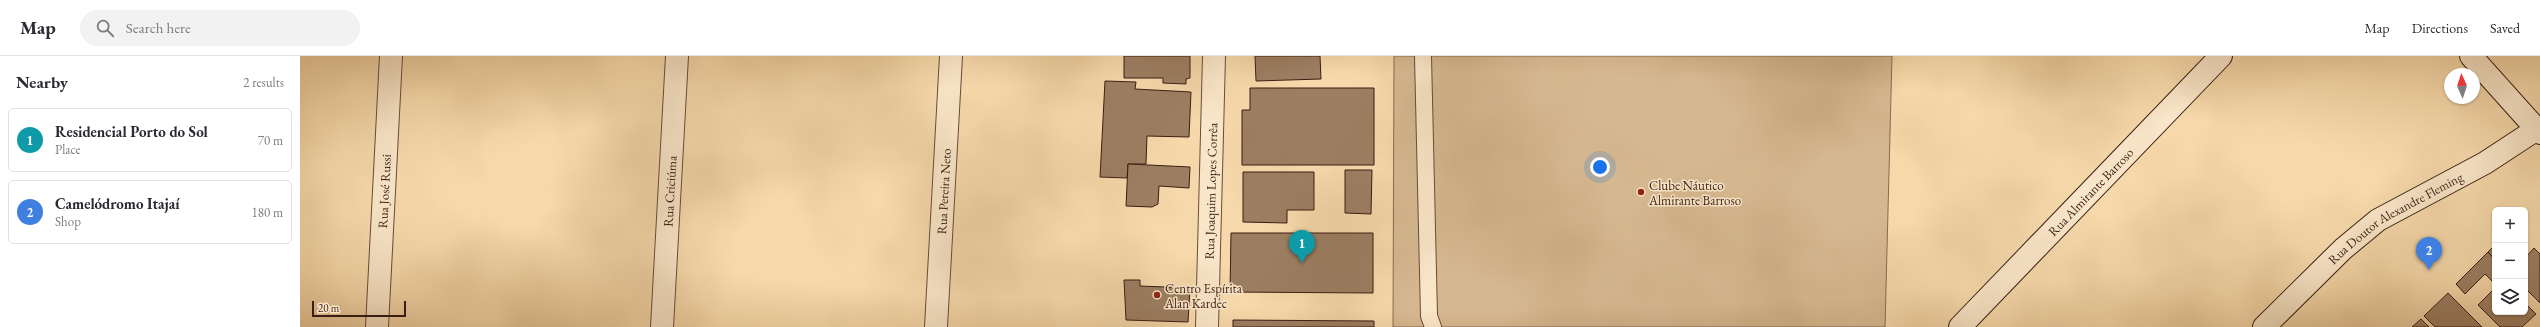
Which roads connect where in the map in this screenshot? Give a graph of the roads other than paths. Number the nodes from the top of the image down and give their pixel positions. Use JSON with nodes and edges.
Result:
{"nodes":[{"id":1,"x":391,"y":56,"type":"edge"},
{"id":2,"x":677,"y":56,"type":"edge"},
{"id":3,"x":951,"y":56,"type":"edge"},
{"id":4,"x":1214,"y":56,"type":"edge"},
{"id":5,"x":1423,"y":56,"type":"edge"},
{"id":6,"x":2221,"y":56,"type":"edge"},
{"id":7,"x":2471,"y":56,"type":"edge"},
{"id":8,"x":2539,"y":130,"type":"edge"},
{"id":9,"x":378,"y":327,"type":"edge"},
{"id":10,"x":662,"y":327,"type":"edge"},
{"id":11,"x":936,"y":327,"type":"edge"},
{"id":12,"x":1207,"y":327,"type":"edge"},
{"id":13,"x":1434,"y":327,"type":"edge"},
{"id":14,"x":1960,"y":327,"type":"edge"},
{"id":15,"x":2264,"y":327,"type":"edge"}],
"edges":[{"from":1,"to":9,"type":"street","name":"Rua José Russi"},
{"from":2,"to":10,"type":"street","name":"Rua Criciúma"},
{"from":3,"to":11,"type":"street","name":"Rua Pereira Neto"},
{"from":4,"to":12,"type":"street","name":"Rua Joaquim Lopes Corrêa"},
{"from":5,"to":13,"type":"lane"},
{"from":6,"to":14,"type":"street","name":"Rua Almirante Barroso"},
{"from":7,"to":8,"type":"street"},
{"from":8,"to":15,"type":"street","name":"Rua Doutor Alexandre Fleming"}]}
